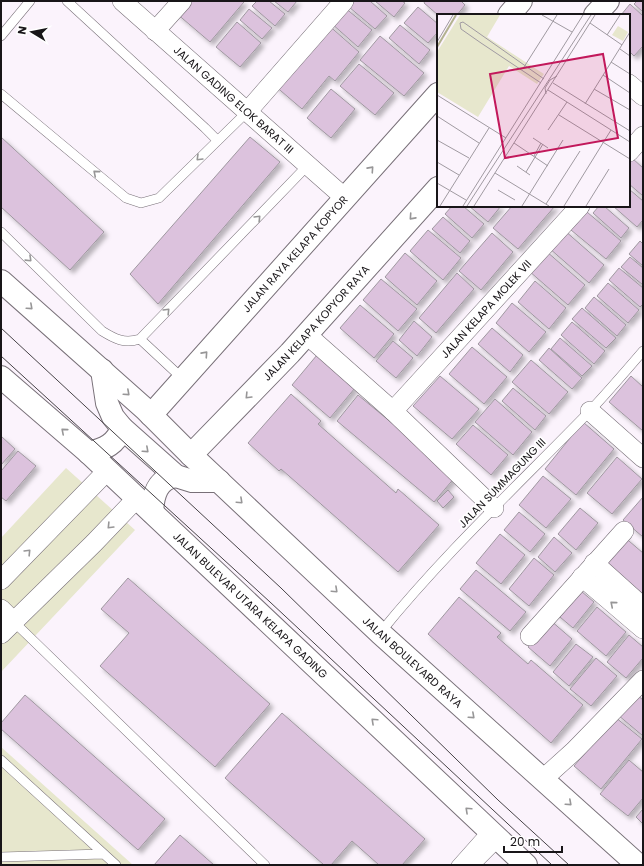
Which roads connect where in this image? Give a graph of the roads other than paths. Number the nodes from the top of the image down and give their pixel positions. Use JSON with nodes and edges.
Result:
{"nodes":[{"id":1,"x":30,"y":1,"type":"edge"},
{"id":2,"x":67,"y":1,"type":"edge"},
{"id":3,"x":122,"y":1,"type":"edge"},
{"id":4,"x":182,"y":1,"type":"edge"},
{"id":5,"x":344,"y":1,"type":"edge"},
{"id":6,"x":521,"y":1,"type":"edge"},
{"id":7,"x":608,"y":1,"type":"edge"},
{"id":8,"x":510,"y":14,"type":"edge"},
{"id":9,"x":596,"y":14,"type":"edge"},
{"id":10,"x":155,"y":31,"type":"junction"},
{"id":11,"x":1,"y":36,"type":"edge"},
{"id":12,"x":630,"y":85,"type":"edge"},
{"id":13,"x":1,"y":94,"type":"edge"},
{"id":14,"x":437,"y":95,"type":"edge"},
{"id":15,"x":643,"y":96,"type":"edge"},
{"id":16,"x":247,"y":112,"type":"junction"},
{"id":17,"x":643,"y":136,"type":"edge"},
{"id":18,"x":217,"y":140,"type":"junction"},
{"id":19,"x":630,"y":151,"type":"edge"},
{"id":20,"x":308,"y":165,"type":"junction"},
{"id":21,"x":437,"y":189,"type":"edge"},
{"id":22,"x":345,"y":198,"type":"junction"},
{"id":23,"x":579,"y":207,"type":"edge"},
{"id":24,"x":1,"y":232,"type":"edge"},
{"id":25,"x":1,"y":281,"type":"edge"},
{"id":26,"x":306,"y":334,"type":"junction"},
{"id":27,"x":140,"y":339,"type":"junction"},
{"id":28,"x":643,"y":352,"type":"edge"},
{"id":29,"x":102,"y":370,"type":"junction"},
{"id":30,"x":1,"y":377,"type":"edge"},
{"id":31,"x":183,"y":379,"type":"junction"},
{"id":32,"x":393,"y":411,"type":"junction"},
{"id":33,"x":590,"y":411,"type":"junction"},
{"id":34,"x":151,"y":415,"type":"junction"},
{"id":35,"x":122,"y":428,"type":"junction"},
{"id":36,"x":89,"y":453,"type":"junction"},
{"id":37,"x":191,"y":455,"type":"junction"},
{"id":38,"x":643,"y":458,"type":"edge"},
{"id":39,"x":107,"y":471,"type":"junction"},
{"id":40,"x":176,"y":476,"type":"junction"},
{"id":41,"x":219,"y":481,"type":"junction"},
{"id":42,"x":136,"y":498,"type":"junction"},
{"id":43,"x":494,"y":508,"type":"junction"},
{"id":44,"x":152,"y":512,"type":"junction"},
{"id":45,"x":624,"y":531,"type":"dead end"},
{"id":46,"x":594,"y":563,"type":"junction"},
{"id":47,"x":582,"y":577,"type":"junction"},
{"id":48,"x":1,"y":580,"type":"edge"},
{"id":49,"x":643,"y":607,"type":"edge"},
{"id":50,"x":5,"y":622,"type":"edge"},
{"id":51,"x":643,"y":629,"type":"edge"},
{"id":52,"x":380,"y":633,"type":"junction"},
{"id":53,"x":530,"y":636,"type":"dead end"},
{"id":54,"x":643,"y":680,"type":"edge"},
{"id":55,"x":1,"y":760,"type":"edge"},
{"id":56,"x":543,"y":779,"type":"junction"},
{"id":57,"x":492,"y":833,"type":"junction"},
{"id":58,"x":103,"y":854,"type":"junction"},
{"id":59,"x":1,"y":856,"type":"edge"},
{"id":60,"x":116,"y":865,"type":"edge"},
{"id":61,"x":265,"y":865,"type":"edge"},
{"id":62,"x":456,"y":865,"type":"edge"},
{"id":63,"x":469,"y":865,"type":"edge"},
{"id":64,"x":526,"y":865,"type":"edge"},
{"id":65,"x":638,"y":865,"type":"edge"}],
"edges":[{"from":1,"to":11,"type":"lane"},
{"from":2,"to":18,"type":"lane"},
{"from":3,"to":10,"type":"street","name":"JALAN GADING ELOK BARAT III"},
{"from":4,"to":10,"type":"street"},
{"from":5,"to":16,"type":"street"},
{"from":6,"to":8,"type":"main road"},
{"from":7,"to":9,"type":"main road"},
{"from":10,"to":16,"type":"street","name":"JALAN GADING ELOK BARAT III"},
{"from":12,"to":15,"type":"street"},
{"from":18,"to":13,"type":"lane","one_way":true},
{"from":22,"to":14,"type":"main road","name":"JALAN RAYA KELAPA KOPYOR","one_way":true},
{"from":16,"to":18,"type":"lane"},
{"from":16,"to":20,"type":"street","name":"JALAN GADING ELOK BARAT III"},
{"from":17,"to":19,"type":"street"},
{"from":20,"to":22,"type":"street","name":"JALAN GADING ELOK BARAT III"},
{"from":27,"to":20,"type":"lane","one_way":true},
{"from":21,"to":26,"type":"main road","name":"JALAN KELAPA KOPYOR RAYA","one_way":true},
{"from":31,"to":22,"type":"main road","name":"JALAN RAYA KELAPA KOPYOR","one_way":true},
{"from":23,"to":32,"type":"street","name":"JALAN KELAPA MOLEK VII"},
{"from":24,"to":27,"type":"lane","one_way":true},
{"from":25,"to":29,"type":"main road","one_way":true},
{"from":26,"to":32,"type":"street"},
{"from":26,"to":37,"type":"main road","name":"JALAN KELAPA KOPYOR RAYA","one_way":true},
{"from":27,"to":31,"type":"lane"},
{"from":28,"to":33,"type":"lane","name":"JALAN SUMMAGUNG III"},
{"from":29,"to":34,"type":"main road","one_way":true},
{"from":29,"to":35,"type":"main road"},
{"from":36,"to":30,"type":"main road","name":"JALAN BULEVAR UTARA KELAPA GADING","one_way":true},
{"from":31,"to":34,"type":"main road","name":"JALAN RAYA KELAPA KOPYOR"},
{"from":32,"to":43,"type":"street"},
{"from":33,"to":38,"type":"street"},
{"from":33,"to":43,"type":"lane","name":"JALAN SUMMAGUNG III"},
{"from":34,"to":37,"type":"main road"},
{"from":35,"to":36,"type":"main road"},
{"from":35,"to":40,"type":"main road","one_way":true},
{"from":36,"to":39,"type":"main road","name":"JALAN BULEVAR UTARA KELAPA GADING"},
{"from":37,"to":41,"type":"main road","name":"JALAN BOULEVARD RAYA"},
{"from":39,"to":42,"type":"main road","name":"JALAN BULEVAR UTARA KELAPA GADING"},
{"from":48,"to":39,"type":"street","one_way":true},
{"from":40,"to":41,"type":"main road"},
{"from":40,"to":44,"type":"main road"},
{"from":41,"to":52,"type":"main road","name":"JALAN BOULEVARD RAYA","one_way":true},
{"from":42,"to":44,"type":"main road","name":"JALAN BULEVAR UTARA KELAPA GADING"},
{"from":42,"to":50,"type":"street","one_way":true},
{"from":43,"to":52,"type":"lane","name":"JALAN SUMMAGUNG III"},
{"from":57,"to":44,"type":"main road","name":"JALAN BULEVAR UTARA KELAPA GADING","one_way":true},
{"from":45,"to":46,"type":"street"},
{"from":46,"to":47,"type":"street"},
{"from":46,"to":49,"type":"street"},
{"from":51,"to":47,"type":"street","one_way":true},
{"from":47,"to":53,"type":"street"},
{"from":50,"to":61,"type":"lane"},
{"from":52,"to":56,"type":"main road","name":"JALAN BOULEVARD RAYA","one_way":true},
{"from":54,"to":56,"type":"street"},
{"from":55,"to":58,"type":"lane"},
{"from":56,"to":65,"type":"main road","name":"JALAN BOULEVARD RAYA","one_way":true},
{"from":57,"to":62,"type":"lane"},
{"from":57,"to":63,"type":"street"},
{"from":57,"to":64,"type":"main road"},
{"from":58,"to":59,"type":"lane"},
{"from":58,"to":60,"type":"lane"}]}
